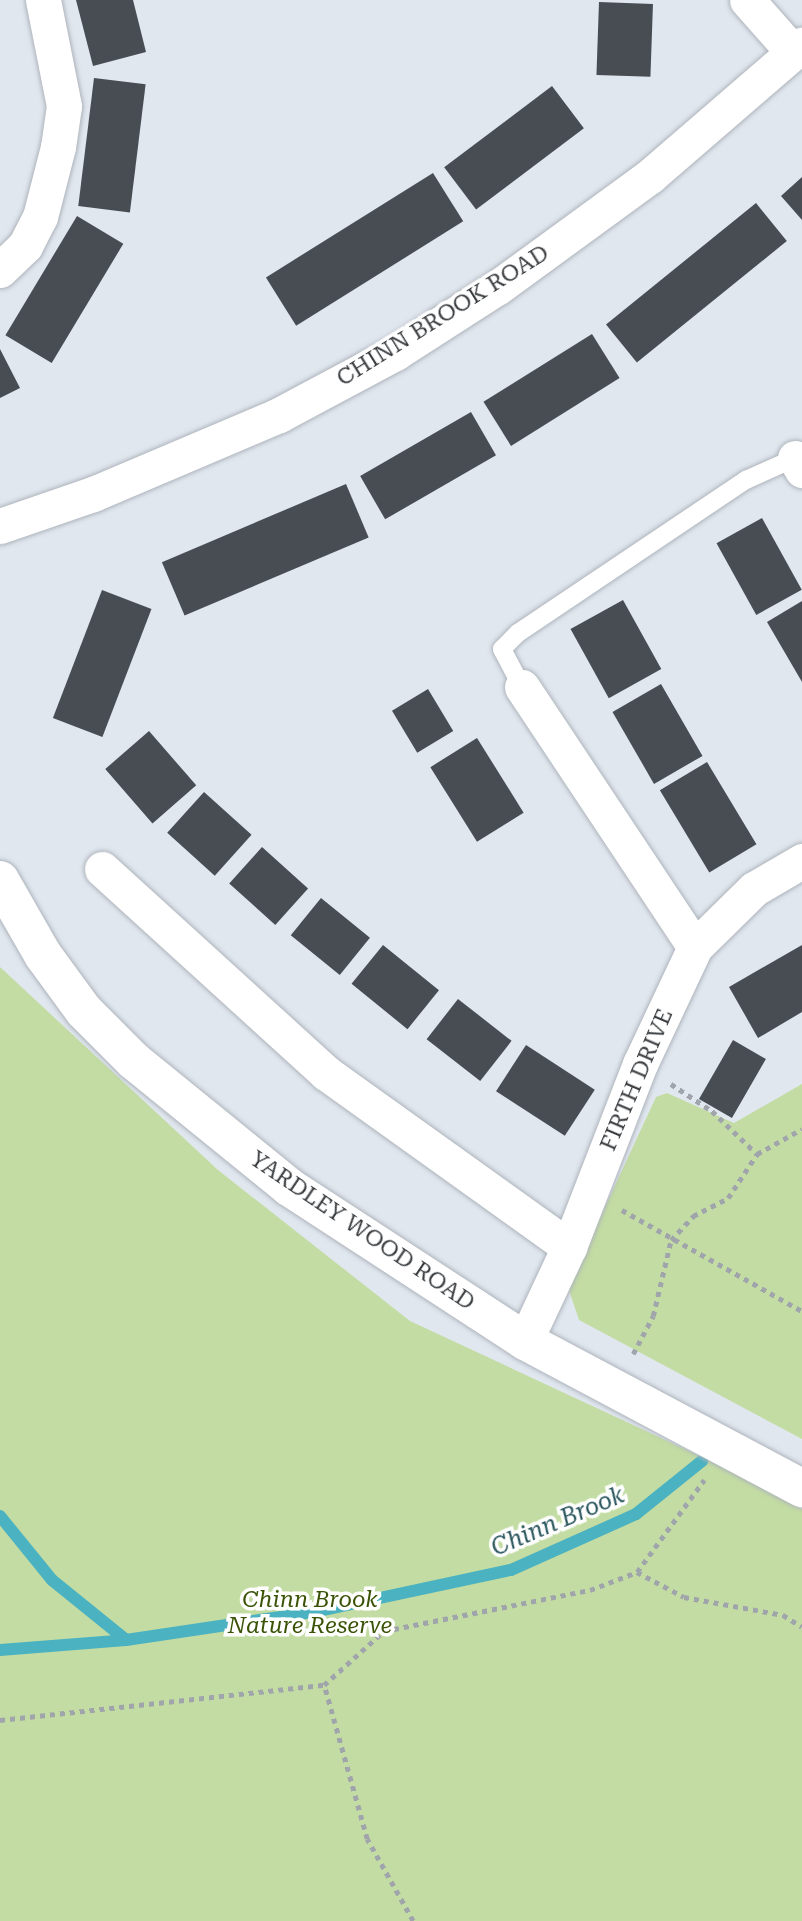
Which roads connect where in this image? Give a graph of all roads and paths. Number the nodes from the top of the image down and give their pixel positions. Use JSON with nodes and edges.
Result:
{"nodes":[{"id":1,"x":43,"y":0,"type":"edge"},
{"id":2,"x":747,"y":0,"type":"edge"},
{"id":3,"x":797,"y":49,"type":"edge"},
{"id":4,"x":0,"y":270,"type":"edge"},
{"id":5,"x":800,"y":459,"type":"edge"},
{"id":6,"x":0,"y":526,"type":"edge"},
{"id":7,"x":522,"y":687,"type":"joint"},
{"id":8,"x":802,"y":861,"type":"edge"},
{"id":9,"x":102,"y":869,"type":"dead end"},
{"id":10,"x":0,"y":880,"type":"edge"},
{"id":11,"x":695,"y":947,"type":"junction"},
{"id":12,"x":640,"y":1064,"type":"junction"},
{"id":13,"x":802,"y":1129,"type":"edge"},
{"id":14,"x":757,"y":1154,"type":"junction"},
{"id":15,"x":591,"y":1192,"type":"junction"},
{"id":16,"x":671,"y":1241,"type":"junction"},
{"id":17,"x":569,"y":1247,"type":"junction"},
{"id":18,"x":802,"y":1311,"type":"edge"},
{"id":19,"x":525,"y":1341,"type":"junction"},
{"id":20,"x":614,"y":1388,"type":"junction"},
{"id":21,"x":720,"y":1443,"type":"junction"},
{"id":22,"x":802,"y":1488,"type":"edge"},
{"id":23,"x":637,"y":1573,"type":"junction"},
{"id":24,"x":802,"y":1627,"type":"edge"},
{"id":25,"x":324,"y":1685,"type":"junction"},
{"id":26,"x":0,"y":1720,"type":"edge"},
{"id":27,"x":413,"y":1921,"type":"edge"}],
"edges":[{"from":1,"to":4,"type":"street"},
{"from":2,"to":3,"type":"street"},
{"from":3,"to":6,"type":"street","name":"CHINN BROOK ROAD"},
{"from":5,"to":7,"type":"lane"},
{"from":7,"to":11,"type":"street"},
{"from":8,"to":11,"type":"street","name":"FIRTH DRIVE"},
{"from":9,"to":17,"type":"street"},
{"from":10,"to":19,"type":"street","name":"YARDLEY WOOD ROAD"},
{"from":11,"to":12,"type":"street","name":"FIRTH DRIVE"},
{"from":12,"to":14,"type":"path"},
{"from":12,"to":15,"type":"street","name":"FIRTH DRIVE"},
{"from":13,"to":14,"type":"path"},
{"from":14,"to":16,"type":"path"},
{"from":15,"to":16,"type":"path"},
{"from":15,"to":17,"type":"street","name":"FIRTH DRIVE"},
{"from":16,"to":18,"type":"path"},
{"from":16,"to":20,"type":"path"},
{"from":17,"to":19,"type":"street","name":"FIRTH DRIVE"},
{"from":19,"to":20,"type":"street","name":"YARDLEY WOOD ROAD"},
{"from":20,"to":21,"type":"street","name":"YARDLEY WOOD ROAD"},
{"from":21,"to":22,"type":"street","name":"YARDLEY WOOD ROAD"},
{"from":21,"to":23,"type":"path"},
{"from":23,"to":24,"type":"path"},
{"from":23,"to":25,"type":"path"},
{"from":25,"to":26,"type":"path"},
{"from":25,"to":27,"type":"path"}]}
